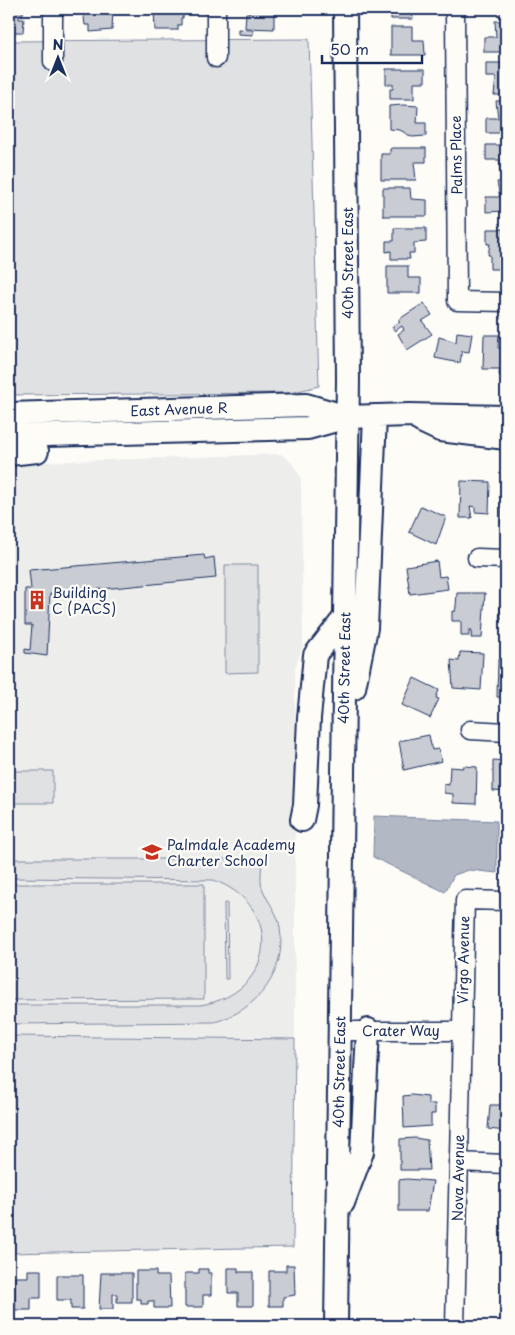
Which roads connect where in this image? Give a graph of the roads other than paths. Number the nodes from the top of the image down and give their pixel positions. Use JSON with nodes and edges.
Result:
{"nodes":[{"id":1,"x":53,"y":9,"type":"edge"},
{"id":2,"x":216,"y":9,"type":"edge"},
{"id":3,"x":345,"y":9,"type":"edge"},
{"id":4,"x":455,"y":9,"type":"edge"},
{"id":5,"x":216,"y":58,"type":"dead end"},
{"id":6,"x":53,"y":62,"type":"dead end"},
{"id":7,"x":506,"y":302,"type":"edge"},
{"id":8,"x":40,"y":413,"type":"junction"},
{"id":9,"x":9,"y":414,"type":"edge"},
{"id":10,"x":409,"y":415,"type":"junction"},
{"id":11,"x":375,"y":416,"type":"junction"},
{"id":12,"x":347,"y":417,"type":"junction"},
{"id":13,"x":506,"y":417,"type":"edge"},
{"id":14,"x":9,"y":425,"type":"edge"},
{"id":15,"x":9,"y":436,"type":"edge"},
{"id":16,"x":506,"y":438,"type":"edge"},
{"id":17,"x":37,"y":451,"type":"dead end"},
{"id":18,"x":9,"y":454,"type":"edge"},
{"id":19,"x":477,"y":558,"type":"dead end"},
{"id":20,"x":506,"y":559,"type":"edge"},
{"id":21,"x":345,"y":617,"type":"junction"},
{"id":22,"x":470,"y":730,"type":"dead end"},
{"id":23,"x":506,"y":732,"type":"edge"},
{"id":24,"x":344,"y":743,"type":"junction"},
{"id":25,"x":302,"y":820,"type":"dead end"},
{"id":26,"x":506,"y":900,"type":"edge"},
{"id":27,"x":340,"y":1030,"type":"junction"},
{"id":28,"x":368,"y":1030,"type":"junction"},
{"id":29,"x":462,"y":1030,"type":"junction"},
{"id":30,"x":458,"y":1162,"type":"junction"},
{"id":31,"x":506,"y":1164,"type":"edge"},
{"id":32,"x":338,"y":1218,"type":"junction"},
{"id":33,"x":336,"y":1326,"type":"edge"},
{"id":34,"x":455,"y":1326,"type":"edge"}],
"edges":[{"from":1,"to":6,"type":"street"},
{"from":2,"to":5,"type":"street"},
{"from":3,"to":12,"type":"main road","name":"40th Street East"},
{"from":4,"to":7,"type":"street","name":"Palms Place"},
{"from":8,"to":9,"type":"main road","name":"East Avenue R"},
{"from":8,"to":12,"type":"main road","name":"East Avenue R"},
{"from":8,"to":14,"type":"main road"},
{"from":10,"to":11,"type":"main road","name":"East Avenue R"},
{"from":10,"to":13,"type":"main road","name":"East Avenue R"},
{"from":10,"to":16,"type":"main road"},
{"from":11,"to":12,"type":"main road","name":"East Avenue R"},
{"from":11,"to":24,"type":"main road"},
{"from":12,"to":15,"type":"main road","name":"East Avenue R"},
{"from":12,"to":21,"type":"main road","name":"40th Street East"},
{"from":17,"to":18,"type":"main road"},
{"from":19,"to":20,"type":"street"},
{"from":21,"to":24,"type":"main road","name":"40th Street East"},
{"from":21,"to":25,"type":"main road"},
{"from":22,"to":23,"type":"street"},
{"from":24,"to":27,"type":"main road","name":"40th Street East"},
{"from":26,"to":29,"type":"street","name":"Virgo Avenue"},
{"from":27,"to":28,"type":"street","name":"Crater Way"},
{"from":27,"to":32,"type":"main road","name":"40th Street East"},
{"from":28,"to":29,"type":"street","name":"Crater Way"},
{"from":28,"to":32,"type":"main road"},
{"from":29,"to":30,"type":"street","name":"Nova Avenue"},
{"from":30,"to":31,"type":"street"},
{"from":30,"to":34,"type":"street","name":"Nova Avenue"},
{"from":32,"to":33,"type":"main road","name":"40th Street East"}]}
